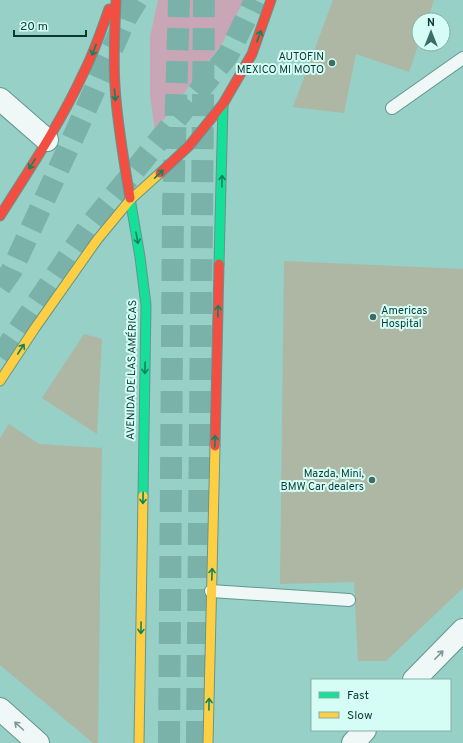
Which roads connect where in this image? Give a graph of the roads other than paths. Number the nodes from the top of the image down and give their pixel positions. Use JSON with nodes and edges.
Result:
{"nodes":[{"id":1,"x":112,"y":0,"type":"edge"},
{"id":2,"x":116,"y":0,"type":"edge"},
{"id":3,"x":271,"y":0,"type":"edge"},
{"id":4,"x":463,"y":58,"type":"edge"},
{"id":5,"x":0,"y":99,"type":"edge"},
{"id":6,"x":223,"y":104,"type":"junction"},
{"id":7,"x":392,"y":108,"type":"dead end"},
{"id":8,"x":47,"y":140,"type":"junction"},
{"id":9,"x":130,"y":200,"type":"junction"},
{"id":10,"x":0,"y":216,"type":"edge"},
{"id":11,"x":0,"y":381,"type":"edge"},
{"id":12,"x":211,"y":591,"type":"junction"},
{"id":13,"x":349,"y":600,"type":"dead end"},
{"id":14,"x":463,"y":630,"type":"edge"},
{"id":15,"x":415,"y":679,"type":"edge"},
{"id":16,"x":0,"y":709,"type":"edge"},
{"id":17,"x":364,"y":731,"type":"edge"},
{"id":18,"x":38,"y":743,"type":"edge"},
{"id":19,"x":139,"y":743,"type":"edge"},
{"id":20,"x":208,"y":743,"type":"edge"},
{"id":21,"x":353,"y":743,"type":"edge"}],
"edges":[{"from":1,"to":8,"type":"main road","one_way":true},
{"from":2,"to":9,"type":"main road","name":"AVENIDA DE LAS AMÉRICAS","one_way":true},
{"from":6,"to":3,"type":"main road","one_way":true},
{"from":4,"to":7,"type":"lane"},
{"from":5,"to":8,"type":"street"},
{"from":9,"to":6,"type":"main road","one_way":true},
{"from":12,"to":6,"type":"main road","one_way":true},
{"from":8,"to":10,"type":"main road","one_way":true},
{"from":11,"to":9,"type":"main road","one_way":true},
{"from":9,"to":19,"type":"main road","name":"AVENIDA DE LAS AMÉRICAS","one_way":true},
{"from":12,"to":13,"type":"lane"},
{"from":20,"to":12,"type":"main road","one_way":true},
{"from":15,"to":14,"type":"street","one_way":true},
{"from":18,"to":16,"type":"street","one_way":true},
{"from":17,"to":21,"type":"street"}]}
